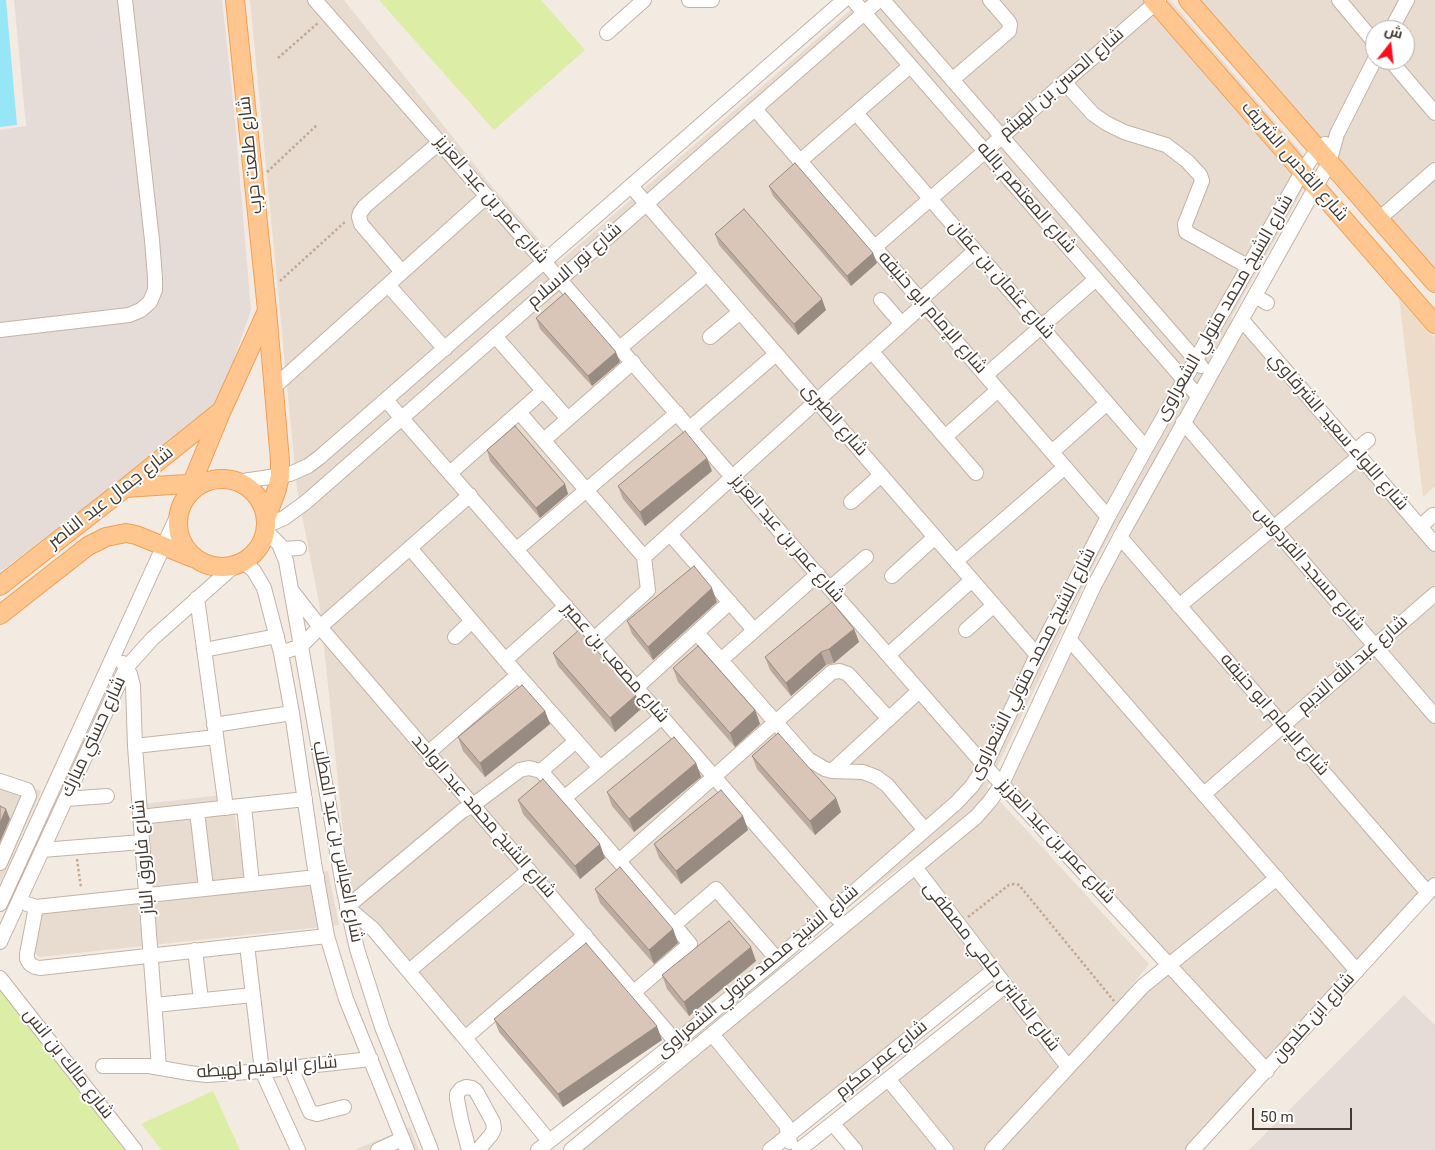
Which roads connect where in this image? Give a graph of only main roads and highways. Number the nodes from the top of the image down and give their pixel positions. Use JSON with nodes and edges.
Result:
{"nodes":[{"id":1,"x":236,"y":0,"type":"edge"},
{"id":2,"x":1188,"y":0,"type":"edge"},
{"id":3,"x":1156,"y":1,"type":"edge"},
{"id":4,"x":1435,"y":283,"type":"edge"},
{"id":5,"x":266,"y":302,"type":"junction"},
{"id":6,"x":1435,"y":324,"type":"edge"},
{"id":7,"x":222,"y":410,"type":"junction"},
{"id":8,"x":199,"y":483,"type":"junction"},
{"id":9,"x":125,"y":488,"type":"junction"},
{"id":10,"x":266,"y":525,"type":"junction"},
{"id":11,"x":204,"y":563,"type":"junction"},
{"id":12,"x":0,"y":586,"type":"edge"},
{"id":13,"x":0,"y":615,"type":"edge"}],
"edges":[{"from":1,"to":5,"type":"main road","name":"شارع طلعت حرب"},
{"from":2,"to":4,"type":"main road","name":"شارع القدس الشريف"},
{"from":3,"to":6,"type":"main road","name":"شارع القدس الشريف"},
{"from":5,"to":7,"type":"main road","name":"شارع طلعت حرب"},
{"from":5,"to":10,"type":"main road","name":"شارع طلعت حرب"},
{"from":7,"to":8,"type":"main road","name":"شارع طلعت حرب"},
{"from":7,"to":9,"type":"main road","name":"شارع جمال عبد الناصر"},
{"from":8,"to":9,"type":"main road"},
{"from":8,"to":10,"type":"main road"},
{"from":8,"to":11,"type":"main road"},
{"from":9,"to":12,"type":"main road","name":"شارع جمال عبد الناصر"},
{"from":10,"to":11,"type":"main road"},
{"from":11,"to":13,"type":"main road","name":"شارع جمال عبد الناصر"}]}
